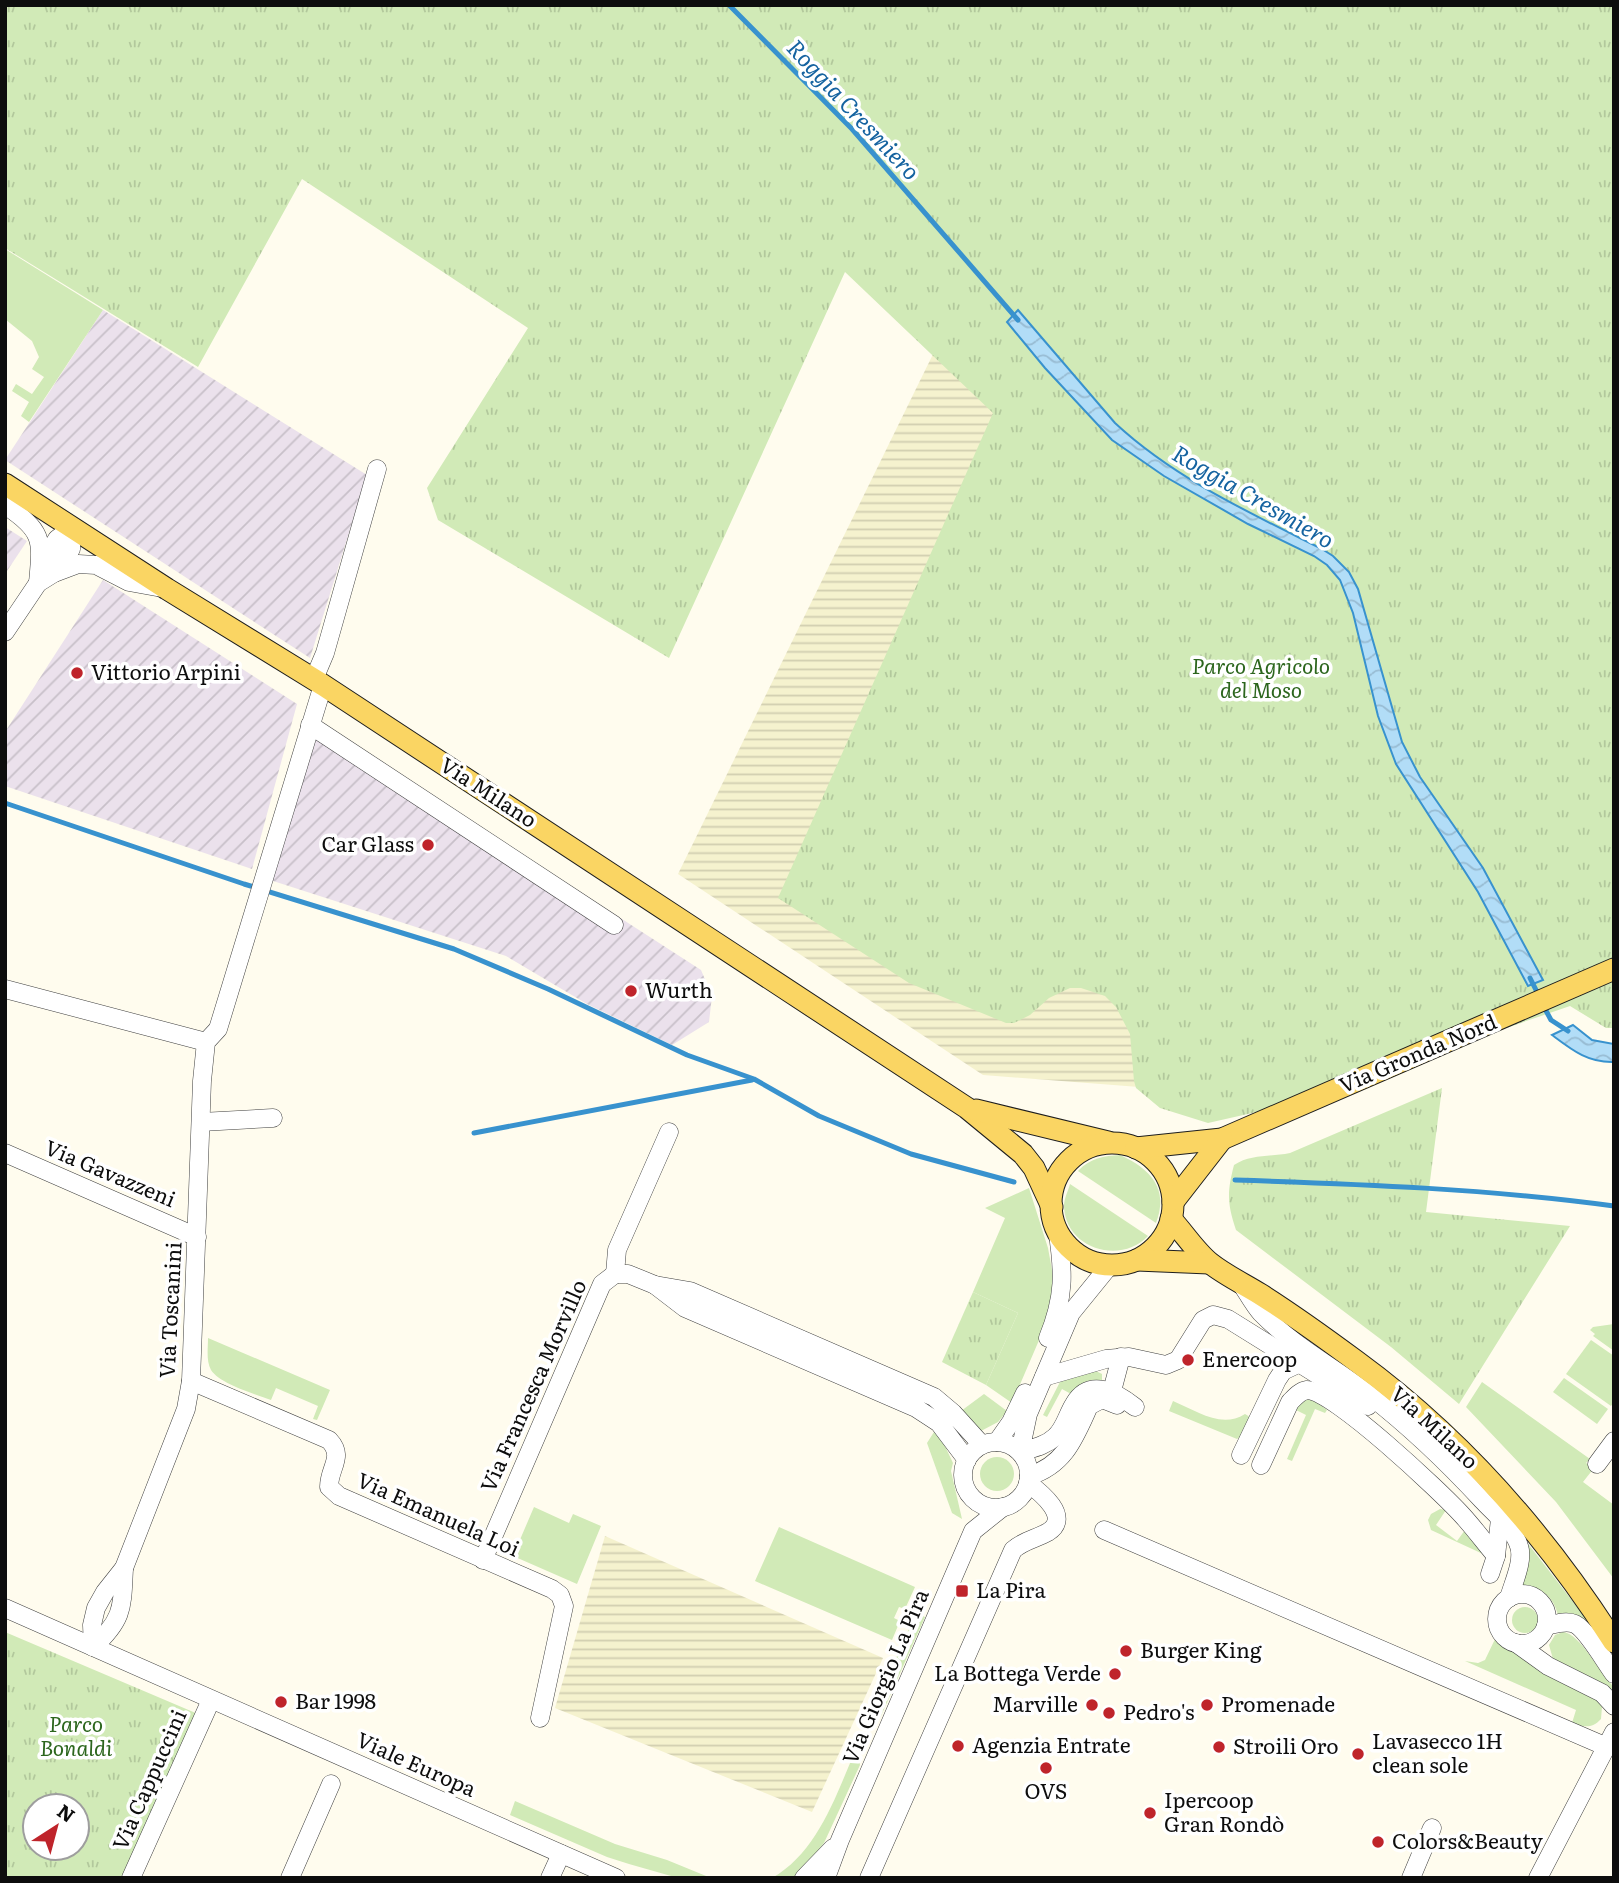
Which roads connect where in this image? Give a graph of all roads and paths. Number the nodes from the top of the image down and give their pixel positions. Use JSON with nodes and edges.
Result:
{"nodes":[{"id":1,"x":377,"y":470,"type":"dead end"},
{"id":2,"x":5,"y":484,"type":"edge"},
{"id":3,"x":5,"y":505,"type":"edge"},
{"id":4,"x":72,"y":528,"type":"junction"},
{"id":5,"x":44,"y":574,"type":"junction"},
{"id":6,"x":167,"y":589,"type":"junction"},
{"id":7,"x":5,"y":632,"type":"edge"},
{"id":8,"x":319,"y":682,"type":"junction"},
{"id":9,"x":310,"y":725,"type":"junction"},
{"id":10,"x":614,"y":925,"type":"dead end"},
{"id":11,"x":1614,"y":970,"type":"edge"},
{"id":12,"x":5,"y":989,"type":"edge"},
{"id":13,"x":206,"y":1042,"type":"junction"},
{"id":14,"x":967,"y":1108,"type":"junction"},
{"id":15,"x":273,"y":1118,"type":"dead end"},
{"id":16,"x":201,"y":1122,"type":"junction"},
{"id":17,"x":669,"y":1132,"type":"dead end"},
{"id":18,"x":1222,"y":1139,"type":"junction"},
{"id":19,"x":1112,"y":1143,"type":"junction"},
{"id":20,"x":1136,"y":1148,"type":"junction"},
{"id":21,"x":5,"y":1153,"type":"edge"},
{"id":22,"x":1052,"y":1208,"type":"junction"},
{"id":23,"x":1172,"y":1211,"type":"junction"},
{"id":24,"x":1057,"y":1228,"type":"junction"},
{"id":25,"x":197,"y":1237,"type":"junction"},
{"id":26,"x":1137,"y":1260,"type":"junction"},
{"id":27,"x":1209,"y":1263,"type":"junction"},
{"id":28,"x":1110,"y":1265,"type":"junction"},
{"id":29,"x":615,"y":1274,"type":"junction"},
{"id":30,"x":1240,"y":1282,"type":"junction"},
{"id":31,"x":655,"y":1285,"type":"junction"},
{"id":32,"x":791,"y":1334,"type":"junction"},
{"id":33,"x":783,"y":1352,"type":"junction"},
{"id":34,"x":844,"y":1357,"type":"junction"},
{"id":35,"x":1121,"y":1357,"type":"junction"},
{"id":36,"x":1300,"y":1363,"type":"junction"},
{"id":37,"x":836,"y":1375,"type":"junction"},
{"id":38,"x":1044,"y":1377,"type":"junction"},
{"id":39,"x":191,"y":1381,"type":"junction"},
{"id":40,"x":1112,"y":1391,"type":"junction"},
{"id":41,"x":1403,"y":1423,"type":"junction"},
{"id":42,"x":1024,"y":1434,"type":"junction"},
{"id":43,"x":1614,"y":1441,"type":"edge"},
{"id":44,"x":989,"y":1443,"type":"junction"},
{"id":45,"x":1044,"y":1445,"type":"junction"},
{"id":46,"x":1020,"y":1452,"type":"junction"},
{"id":47,"x":1241,"y":1455,"type":"dead end"},
{"id":48,"x":967,"y":1460,"type":"junction"},
{"id":49,"x":1597,"y":1464,"type":"dead end"},
{"id":50,"x":1261,"y":1465,"type":"dead end"},
{"id":51,"x":1029,"y":1479,"type":"junction"},
{"id":52,"x":969,"y":1493,"type":"junction"},
{"id":53,"x":1003,"y":1507,"type":"junction"},
{"id":54,"x":1500,"y":1519,"type":"junction"},
{"id":55,"x":1104,"y":1530,"type":"dead end"},
{"id":56,"x":973,"y":1531,"type":"junction"},
{"id":57,"x":483,"y":1560,"type":"junction"},
{"id":58,"x":1509,"y":1598,"type":"junction"},
{"id":59,"x":5,"y":1608,"type":"edge"},
{"id":60,"x":1542,"y":1632,"type":"junction"},
{"id":61,"x":1614,"y":1642,"type":"edge"},
{"id":62,"x":1516,"y":1643,"type":"junction"},
{"id":63,"x":93,"y":1647,"type":"junction"},
{"id":64,"x":1548,"y":1666,"type":"junction"},
{"id":65,"x":1614,"y":1674,"type":"edge"},
{"id":66,"x":211,"y":1700,"type":"junction"},
{"id":67,"x":1614,"y":1706,"type":"edge"},
{"id":68,"x":540,"y":1718,"type":"dead end"},
{"id":69,"x":1610,"y":1739,"type":"edge"},
{"id":70,"x":331,"y":1784,"type":"dead end"},
{"id":71,"x":1432,"y":1828,"type":"dead end"},
{"id":72,"x":840,"y":1840,"type":"junction"},
{"id":73,"x":561,"y":1854,"type":"junction"},
{"id":74,"x":131,"y":1878,"type":"edge"},
{"id":75,"x":290,"y":1878,"type":"edge"},
{"id":76,"x":550,"y":1878,"type":"edge"},
{"id":77,"x":616,"y":1878,"type":"edge"},
{"id":78,"x":804,"y":1878,"type":"edge"},
{"id":79,"x":826,"y":1878,"type":"edge"},
{"id":80,"x":869,"y":1878,"type":"edge"},
{"id":81,"x":1411,"y":1878,"type":"edge"},
{"id":82,"x":1538,"y":1878,"type":"edge"}],
"edges":[{"from":1,"to":8,"type":"street","name":"Via Toscanini"},
{"from":2,"to":4,"type":"main road","name":"Via Milano"},
{"from":3,"to":5,"type":"street"},
{"from":4,"to":5,"type":"street"},
{"from":4,"to":6,"type":"main road","name":"Via Milano"},
{"from":5,"to":6,"type":"street"},
{"from":5,"to":7,"type":"street"},
{"from":6,"to":8,"type":"main road","name":"Via Milano"},
{"from":8,"to":9,"type":"street","name":"Via Toscanini"},
{"from":8,"to":14,"type":"main road","name":"Via Milano"},
{"from":9,"to":10,"type":"street","name":"Via Milano"},
{"from":9,"to":13,"type":"street","name":"Via Toscanini"},
{"from":11,"to":18,"type":"main road","name":"Via Gronda Nord"},
{"from":12,"to":13,"type":"street"},
{"from":13,"to":16,"type":"street","name":"Via Toscanini"},
{"from":14,"to":19,"type":"main road","name":"Via Milano"},
{"from":14,"to":22,"type":"main road","name":"Via Milano"},
{"from":15,"to":16,"type":"street"},
{"from":16,"to":25,"type":"street","name":"Via Toscanini"},
{"from":17,"to":29,"type":"street"},
{"from":18,"to":20,"type":"main road","name":"Via Gronda Nord"},
{"from":18,"to":23,"type":"main road","name":"Via Gronda Nord"},
{"from":19,"to":20,"type":"main road","name":"Via Milano"},
{"from":19,"to":22,"type":"main road","name":"Via Milano"},
{"from":20,"to":23,"type":"main road","name":"Via Milano"},
{"from":21,"to":25,"type":"street","name":"Via Gavazzeni"},
{"from":22,"to":24,"type":"main road","name":"Via Milano"},
{"from":23,"to":26,"type":"main road"},
{"from":23,"to":27,"type":"main road","name":"Via Milano"},
{"from":24,"to":28,"type":"main road","name":"Via Milano"},
{"from":24,"to":44,"type":"street"},
{"from":25,"to":39,"type":"street","name":"Via Toscanini"},
{"from":26,"to":27,"type":"main road","name":"Via Milano"},
{"from":26,"to":28,"type":"main road","name":"Via Milano"},
{"from":27,"to":30,"type":"main road","name":"Via Milano"},
{"from":28,"to":38,"type":"street"},
{"from":29,"to":31,"type":"street"},
{"from":29,"to":57,"type":"street","name":"Via Francesca Morvillo"},
{"from":30,"to":41,"type":"street"},
{"from":30,"to":61,"type":"main road","name":"Via Milano"},
{"from":31,"to":32,"type":"street"},
{"from":31,"to":33,"type":"street"},
{"from":32,"to":33,"type":"street"},
{"from":32,"to":34,"type":"street"},
{"from":33,"to":37,"type":"street"},
{"from":34,"to":37,"type":"street"},
{"from":34,"to":44,"type":"street"},
{"from":35,"to":36,"type":"street"},
{"from":35,"to":38,"type":"street"},
{"from":35,"to":40,"type":"street"},
{"from":36,"to":41,"type":"street"},
{"from":36,"to":47,"type":"street"},
{"from":37,"to":48,"type":"street"},
{"from":38,"to":42,"type":"street"},
{"from":39,"to":57,"type":"street","name":"Via Emanuela Loi"},
{"from":39,"to":63,"type":"street","name":"Via Toscanini"},
{"from":40,"to":45,"type":"street"},
{"from":40,"to":51,"type":"street"},
{"from":41,"to":54,"type":"street"},
{"from":42,"to":45,"type":"street"},
{"from":42,"to":46,"type":"street"},
{"from":43,"to":49,"type":"street"},
{"from":44,"to":46,"type":"street"},
{"from":44,"to":48,"type":"street"},
{"from":45,"to":46,"type":"street"},
{"from":46,"to":51,"type":"street"},
{"from":48,"to":52,"type":"street"},
{"from":50,"to":54,"type":"street"},
{"from":51,"to":53,"type":"street"},
{"from":51,"to":80,"type":"street"},
{"from":52,"to":53,"type":"street"},
{"from":52,"to":56,"type":"street","name":"Via Giorgio La Pira"},
{"from":53,"to":56,"type":"street","name":"Via Giorgio La Pira"},
{"from":54,"to":58,"type":"street"},
{"from":55,"to":69,"type":"street"},
{"from":56,"to":72,"type":"street","name":"Via Giorgio La Pira"},
{"from":57,"to":68,"type":"street","name":"Via Emanuela Loi"},
{"from":58,"to":60,"type":"street"},
{"from":58,"to":62,"type":"street"},
{"from":59,"to":63,"type":"street","name":"Viale Europa"},
{"from":60,"to":62,"type":"street"},
{"from":60,"to":64,"type":"street"},
{"from":60,"to":65,"type":"street"},
{"from":62,"to":64,"type":"street"},
{"from":63,"to":66,"type":"street","name":"Viale Europa"},
{"from":64,"to":67,"type":"street"},
{"from":66,"to":73,"type":"street","name":"Viale Europa"},
{"from":66,"to":74,"type":"street","name":"Via Cappuccini"},
{"from":69,"to":82,"type":"street"},
{"from":70,"to":75,"type":"street"},
{"from":71,"to":81,"type":"street"},
{"from":72,"to":78,"type":"street"},
{"from":72,"to":79,"type":"street","name":"Via Giorgio La Pira"},
{"from":73,"to":76,"type":"street"},
{"from":73,"to":77,"type":"street","name":"Viale Europa"}]}
